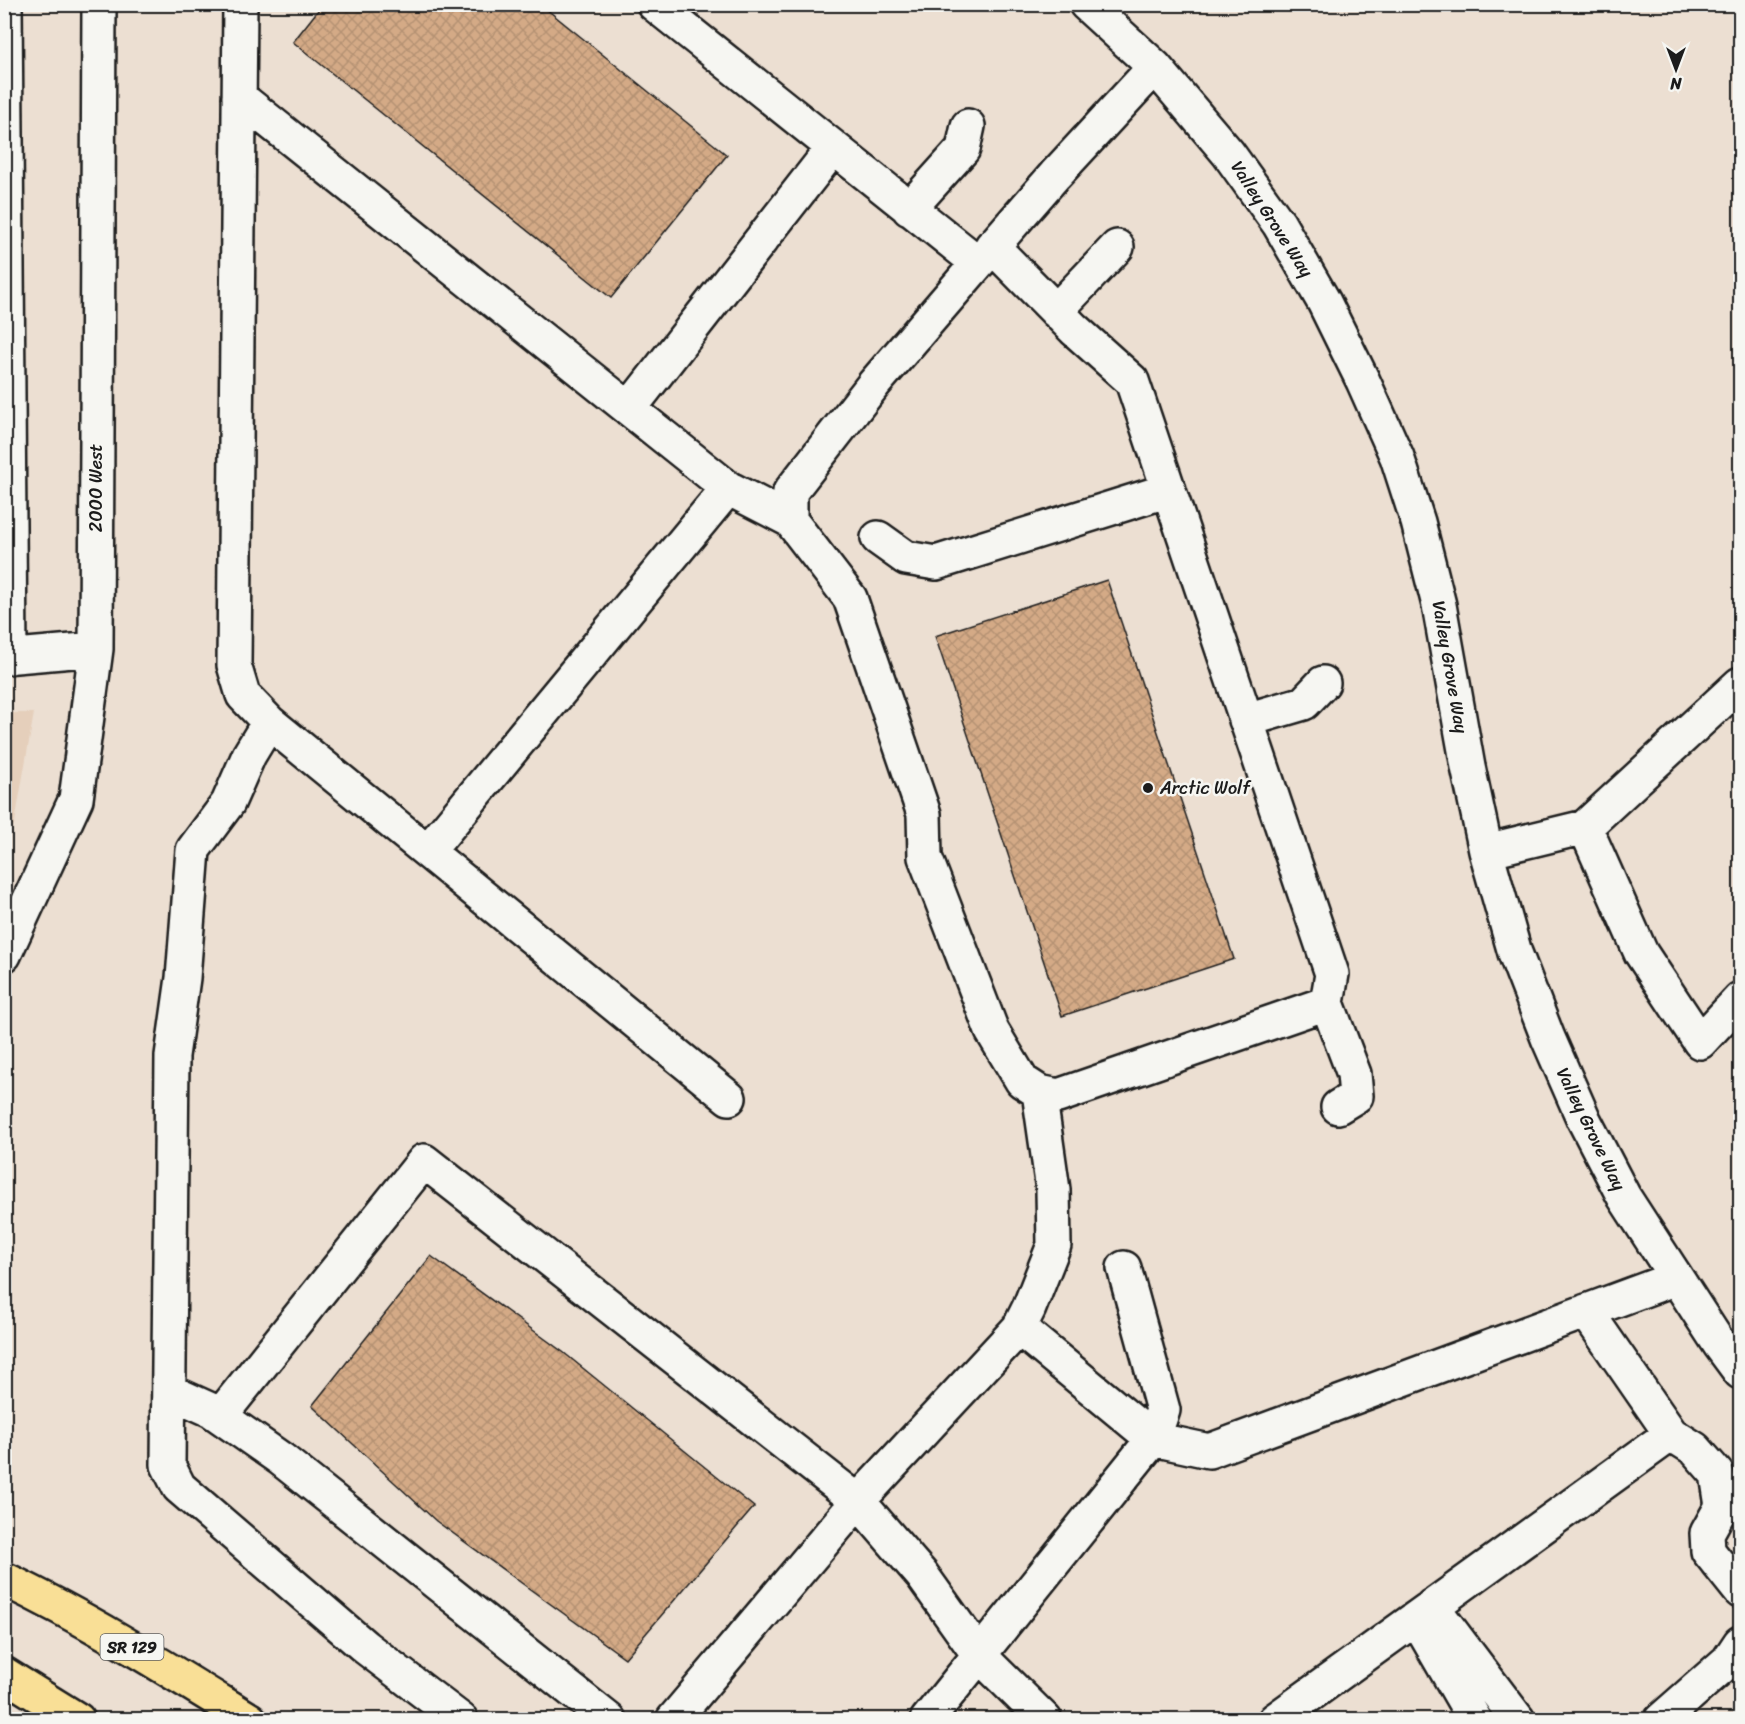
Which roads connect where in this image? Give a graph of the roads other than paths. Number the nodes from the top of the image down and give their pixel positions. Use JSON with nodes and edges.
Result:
{"nodes":[{"id":1,"x":5,"y":4,"type":"edge"},
{"id":2,"x":99,"y":4,"type":"edge"},
{"id":3,"x":240,"y":4,"type":"edge"},
{"id":4,"x":654,"y":4,"type":"edge"},
{"id":5,"x":1086,"y":4,"type":"edge"},
{"id":6,"x":1155,"y":67,"type":"junction"},
{"id":7,"x":239,"y":97,"type":"junction"},
{"id":8,"x":968,"y":126,"type":"dead end"},
{"id":9,"x":833,"y":148,"type":"junction"},
{"id":10,"x":909,"y":209,"type":"junction"},
{"id":11,"x":1117,"y":247,"type":"dead end"},
{"id":12,"x":985,"y":255,"type":"junction"},
{"id":13,"x":1056,"y":311,"type":"junction"},
{"id":14,"x":629,"y":409,"type":"junction"},
{"id":15,"x":728,"y":488,"type":"junction"},
{"id":16,"x":1169,"y":490,"type":"junction"},
{"id":17,"x":790,"y":520,"type":"junction"},
{"id":18,"x":878,"y":538,"type":"dead end"},
{"id":19,"x":96,"y":649,"type":"junction"},
{"id":20,"x":7,"y":657,"type":"edge"},
{"id":21,"x":1323,"y":683,"type":"dead end"},
{"id":22,"x":1740,"y":684,"type":"edge"},
{"id":23,"x":1246,"y":720,"type":"junction"},
{"id":24,"x":269,"y":722,"type":"junction"},
{"id":25,"x":1585,"y":827,"type":"junction"},
{"id":26,"x":428,"y":851,"type":"junction"},
{"id":27,"x":1486,"y":851,"type":"junction"},
{"id":28,"x":4,"y":955,"type":"edge"},
{"id":29,"x":1740,"y":999,"type":"edge"},
{"id":30,"x":1327,"y":1003,"type":"junction"},
{"id":31,"x":1039,"y":1092,"type":"junction"},
{"id":32,"x":729,"y":1098,"type":"dead end"},
{"id":33,"x":1338,"y":1107,"type":"dead end"},
{"id":34,"x":1124,"y":1268,"type":"dead end"},
{"id":35,"x":1676,"y":1278,"type":"junction"},
{"id":36,"x":1586,"y":1311,"type":"junction"},
{"id":37,"x":1019,"y":1328,"type":"junction"},
{"id":38,"x":1740,"y":1372,"type":"edge"},
{"id":39,"x":169,"y":1391,"type":"junction"},
{"id":40,"x":220,"y":1416,"type":"junction"},
{"id":41,"x":1671,"y":1434,"type":"junction"},
{"id":42,"x":1153,"y":1439,"type":"junction"},
{"id":43,"x":858,"y":1501,"type":"junction"},
{"id":44,"x":4,"y":1579,"type":"edge"},
{"id":45,"x":1740,"y":1591,"type":"edge"},
{"id":46,"x":1424,"y":1612,"type":"junction"},
{"id":47,"x":1740,"y":1643,"type":"edge"},
{"id":48,"x":979,"y":1655,"type":"junction"},
{"id":49,"x":4,"y":1674,"type":"edge"},
{"id":50,"x":78,"y":1719,"type":"edge"},
{"id":51,"x":250,"y":1719,"type":"edge"},
{"id":52,"x":461,"y":1719,"type":"edge"},
{"id":53,"x":609,"y":1719,"type":"edge"},
{"id":54,"x":673,"y":1719,"type":"edge"},
{"id":55,"x":927,"y":1719,"type":"edge"},
{"id":56,"x":1044,"y":1719,"type":"edge"},
{"id":57,"x":1275,"y":1719,"type":"edge"},
{"id":58,"x":1475,"y":1719,"type":"edge"},
{"id":59,"x":1518,"y":1719,"type":"edge"},
{"id":60,"x":1661,"y":1719,"type":"edge"}],
"edges":[{"from":1,"to":20,"type":"street"},
{"from":2,"to":19,"type":"street","name":"2000 West"},
{"from":3,"to":7,"type":"street"},
{"from":4,"to":9,"type":"street"},
{"from":5,"to":6,"type":"street","name":"Valley Grove Way"},
{"from":6,"to":12,"type":"street"},
{"from":6,"to":27,"type":"street","name":"Valley Grove Way"},
{"from":7,"to":14,"type":"street"},
{"from":7,"to":24,"type":"street"},
{"from":8,"to":10,"type":"street"},
{"from":9,"to":10,"type":"street"},
{"from":9,"to":14,"type":"street"},
{"from":10,"to":12,"type":"street"},
{"from":11,"to":13,"type":"street"},
{"from":12,"to":13,"type":"street"},
{"from":12,"to":17,"type":"street"},
{"from":13,"to":16,"type":"street"},
{"from":14,"to":15,"type":"street"},
{"from":15,"to":17,"type":"street"},
{"from":15,"to":26,"type":"street"},
{"from":16,"to":18,"type":"street"},
{"from":16,"to":23,"type":"street"},
{"from":17,"to":31,"type":"street"},
{"from":19,"to":20,"type":"street"},
{"from":19,"to":28,"type":"street","name":"2000 West"},
{"from":21,"to":23,"type":"street"},
{"from":22,"to":25,"type":"street"},
{"from":23,"to":30,"type":"street"},
{"from":24,"to":26,"type":"street"},
{"from":24,"to":39,"type":"street"},
{"from":25,"to":27,"type":"street"},
{"from":25,"to":29,"type":"street"},
{"from":26,"to":32,"type":"street"},
{"from":27,"to":35,"type":"street","name":"Valley Grove Way"},
{"from":30,"to":31,"type":"street"},
{"from":30,"to":33,"type":"street"},
{"from":31,"to":37,"type":"street"},
{"from":34,"to":42,"type":"street"},
{"from":35,"to":36,"type":"street"},
{"from":35,"to":38,"type":"street","name":"Valley Grove Way"},
{"from":36,"to":41,"type":"street"},
{"from":36,"to":42,"type":"street"},
{"from":37,"to":42,"type":"street"},
{"from":37,"to":43,"type":"street"},
{"from":39,"to":40,"type":"street"},
{"from":39,"to":52,"type":"street"},
{"from":40,"to":43,"type":"street"},
{"from":40,"to":53,"type":"street"},
{"from":41,"to":45,"type":"street"},
{"from":41,"to":46,"type":"street"},
{"from":42,"to":48,"type":"street"},
{"from":43,"to":48,"type":"street"},
{"from":43,"to":54,"type":"street"},
{"from":44,"to":51,"type":"main road","number":"SR 129"},
{"from":46,"to":57,"type":"street"},
{"from":46,"to":58,"type":"street"},
{"from":46,"to":59,"type":"street"},
{"from":47,"to":60,"type":"street"},
{"from":48,"to":55,"type":"street"},
{"from":48,"to":56,"type":"street"},
{"from":49,"to":50,"type":"main road"}]}
